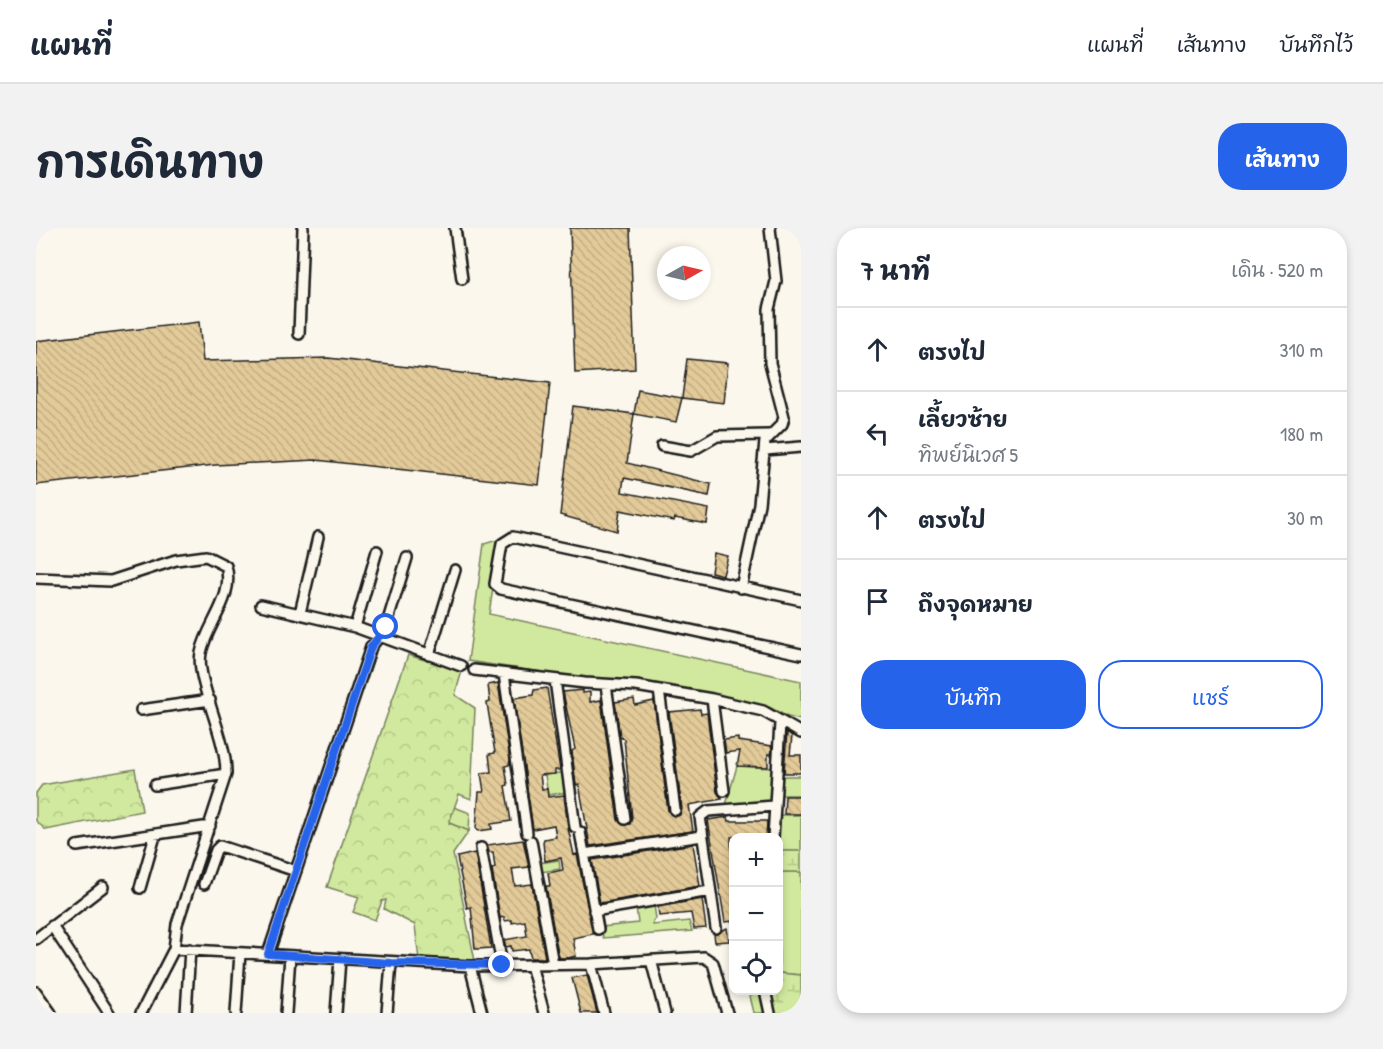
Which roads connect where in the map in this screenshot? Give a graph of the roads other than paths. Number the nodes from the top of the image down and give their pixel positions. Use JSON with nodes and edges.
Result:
{"nodes":[{"id":1,"x":303,"y":228,"type":"edge"},
{"id":2,"x":455,"y":228,"type":"edge"},
{"id":3,"x":770,"y":228,"type":"edge"},
{"id":4,"x":462,"y":279,"type":"dead end"},
{"id":5,"x":298,"y":334,"type":"dead end"},
{"id":6,"x":768,"y":435,"type":"junction"},
{"id":7,"x":662,"y":446,"type":"dead end"},
{"id":8,"x":801,"y":447,"type":"edge"},
{"id":9,"x":765,"y":450,"type":"junction"},
{"id":10,"x":318,"y":537,"type":"dead end"},
{"id":11,"x":377,"y":551,"type":"dead end"},
{"id":12,"x":407,"y":558,"type":"dead end"},
{"id":13,"x":455,"y":570,"type":"dead end"},
{"id":14,"x":36,"y":578,"type":"edge"},
{"id":15,"x":741,"y":588,"type":"junction"},
{"id":16,"x":801,"y":600,"type":"edge"},
{"id":17,"x":261,"y":605,"type":"dead end"},
{"id":18,"x":300,"y":613,"type":"junction"},
{"id":19,"x":355,"y":627,"type":"junction"},
{"id":20,"x":381,"y":637,"type":"junction"},
{"id":21,"x":801,"y":654,"type":"edge"},
{"id":22,"x":429,"y":655,"type":"junction"},
{"id":23,"x":461,"y":666,"type":"dead end"},
{"id":24,"x":474,"y":670,"type":"dead end"},
{"id":25,"x":504,"y":674,"type":"junction"},
{"id":26,"x":555,"y":680,"type":"junction"},
{"id":27,"x":606,"y":685,"type":"junction"},
{"id":28,"x":659,"y":690,"type":"junction"},
{"id":29,"x":712,"y":699,"type":"junction"},
{"id":30,"x":210,"y":700,"type":"junction"},
{"id":31,"x":141,"y":710,"type":"dead end"},
{"id":32,"x":780,"y":723,"type":"junction"},
{"id":33,"x":801,"y":733,"type":"edge"},
{"id":34,"x":226,"y":774,"type":"junction"},
{"id":35,"x":155,"y":785,"type":"dead end"},
{"id":36,"x":724,"y":791,"type":"dead end"},
{"id":37,"x":774,"y":806,"type":"junction"},
{"id":38,"x":675,"y":810,"type":"dead end"},
{"id":39,"x":625,"y":819,"type":"dead end"},
{"id":40,"x":210,"y":826,"type":"junction"},
{"id":41,"x":773,"y":833,"type":"edge"},
{"id":42,"x":155,"y":836,"type":"junction"},
{"id":43,"x":702,"y":836,"type":"junction"},
{"id":44,"x":77,"y":846,"type":"dead end"},
{"id":45,"x":481,"y":848,"type":"dead end"},
{"id":46,"x":585,"y":854,"type":"junction"},
{"id":47,"x":296,"y":871,"type":"junction"},
{"id":48,"x":204,"y":884,"type":"dead end"},
{"id":49,"x":103,"y":887,"type":"dead end"},
{"id":50,"x":140,"y":888,"type":"dead end"},
{"id":51,"x":710,"y":891,"type":"junction"},
{"id":52,"x":594,"y":910,"type":"junction"},
{"id":53,"x":52,"y":926,"type":"junction"},
{"id":54,"x":716,"y":928,"type":"dead end"},
{"id":55,"x":598,"y":929,"type":"dead end"},
{"id":56,"x":36,"y":939,"type":"edge"},
{"id":57,"x":174,"y":949,"type":"junction"},
{"id":58,"x":190,"y":949,"type":"junction"},
{"id":59,"x":240,"y":952,"type":"junction"},
{"id":60,"x":268,"y":954,"type":"junction"},
{"id":61,"x":290,"y":956,"type":"junction"},
{"id":62,"x":340,"y":960,"type":"junction"},
{"id":63,"x":651,"y":960,"type":"junction"},
{"id":64,"x":391,"y":963,"type":"junction"},
{"id":65,"x":553,"y":964,"type":"junction"},
{"id":66,"x":591,"y":964,"type":"junction"},
{"id":67,"x":502,"y":965,"type":"junction"},
{"id":68,"x":531,"y":965,"type":"junction"},
{"id":69,"x":470,"y":966,"type":"junction"},
{"id":70,"x":36,"y":992,"type":"edge"},
{"id":71,"x":766,"y":995,"type":"edge"},
{"id":72,"x":51,"y":1013,"type":"edge"},
{"id":73,"x":109,"y":1013,"type":"edge"},
{"id":74,"x":141,"y":1013,"type":"edge"},
{"id":75,"x":186,"y":1013,"type":"edge"},
{"id":76,"x":236,"y":1013,"type":"edge"},
{"id":77,"x":286,"y":1013,"type":"edge"},
{"id":78,"x":336,"y":1013,"type":"edge"},
{"id":79,"x":387,"y":1013,"type":"edge"},
{"id":80,"x":482,"y":1013,"type":"edge"},
{"id":81,"x":544,"y":1013,"type":"edge"},
{"id":82,"x":604,"y":1013,"type":"edge"},
{"id":83,"x":665,"y":1013,"type":"edge"},
{"id":84,"x":727,"y":1013,"type":"edge"},
{"id":85,"x":770,"y":1013,"type":"edge"}],
"edges":[{"from":1,"to":5,"type":"street"},
{"from":2,"to":4,"type":"street"},
{"from":3,"to":6,"type":"street"},
{"from":6,"to":7,"type":"street"},
{"from":6,"to":9,"type":"street"},
{"from":8,"to":9,"type":"street"},
{"from":9,"to":15,"type":"street"},
{"from":10,"to":18,"type":"street"},
{"from":11,"to":19,"type":"street"},
{"from":12,"to":20,"type":"street"},
{"from":13,"to":22,"type":"street"},
{"from":14,"to":30,"type":"street"},
{"from":15,"to":16,"type":"street"},
{"from":15,"to":21,"type":"street"},
{"from":17,"to":18,"type":"street"},
{"from":18,"to":19,"type":"street"},
{"from":19,"to":20,"type":"street"},
{"from":20,"to":22,"type":"street"},
{"from":20,"to":47,"type":"street"},
{"from":22,"to":23,"type":"street"},
{"from":24,"to":25,"type":"street"},
{"from":25,"to":26,"type":"street"},
{"from":25,"to":65,"type":"street"},
{"from":26,"to":27,"type":"street"},
{"from":26,"to":46,"type":"street"},
{"from":27,"to":28,"type":"street"},
{"from":27,"to":39,"type":"street"},
{"from":28,"to":29,"type":"street"},
{"from":28,"to":38,"type":"street"},
{"from":29,"to":32,"type":"street"},
{"from":29,"to":36,"type":"street"},
{"from":30,"to":31,"type":"street"},
{"from":30,"to":34,"type":"street"},
{"from":32,"to":33,"type":"street"},
{"from":32,"to":37,"type":"street"},
{"from":34,"to":35,"type":"street"},
{"from":34,"to":40,"type":"street"},
{"from":37,"to":41,"type":"street"},
{"from":37,"to":43,"type":"street"},
{"from":40,"to":42,"type":"street"},
{"from":40,"to":57,"type":"street"},
{"from":42,"to":44,"type":"street"},
{"from":42,"to":50,"type":"street"},
{"from":43,"to":46,"type":"street"},
{"from":43,"to":51,"type":"street"},
{"from":45,"to":67,"type":"street"},
{"from":46,"to":52,"type":"street"},
{"from":47,"to":48,"type":"street"},
{"from":47,"to":60,"type":"street"},
{"from":49,"to":53,"type":"street"},
{"from":51,"to":52,"type":"street"},
{"from":51,"to":54,"type":"street"},
{"from":52,"to":55,"type":"street"},
{"from":53,"to":56,"type":"street"},
{"from":53,"to":73,"type":"street"},
{"from":57,"to":58,"type":"street"},
{"from":57,"to":74,"type":"street"},
{"from":58,"to":59,"type":"street"},
{"from":58,"to":75,"type":"street"},
{"from":59,"to":60,"type":"street"},
{"from":59,"to":76,"type":"street"},
{"from":60,"to":61,"type":"street"},
{"from":61,"to":62,"type":"street"},
{"from":61,"to":77,"type":"street"},
{"from":62,"to":64,"type":"street"},
{"from":62,"to":78,"type":"street"},
{"from":63,"to":66,"type":"street"},
{"from":63,"to":83,"type":"street"},
{"from":63,"to":84,"type":"street"},
{"from":64,"to":69,"type":"street"},
{"from":64,"to":79,"type":"street"},
{"from":65,"to":66,"type":"street"},
{"from":65,"to":68,"type":"street"},
{"from":66,"to":82,"type":"street"},
{"from":67,"to":68,"type":"street"},
{"from":67,"to":69,"type":"street"},
{"from":68,"to":81,"type":"street"},
{"from":69,"to":80,"type":"street"},
{"from":70,"to":72,"type":"street"},
{"from":71,"to":85,"type":"street"}]}
